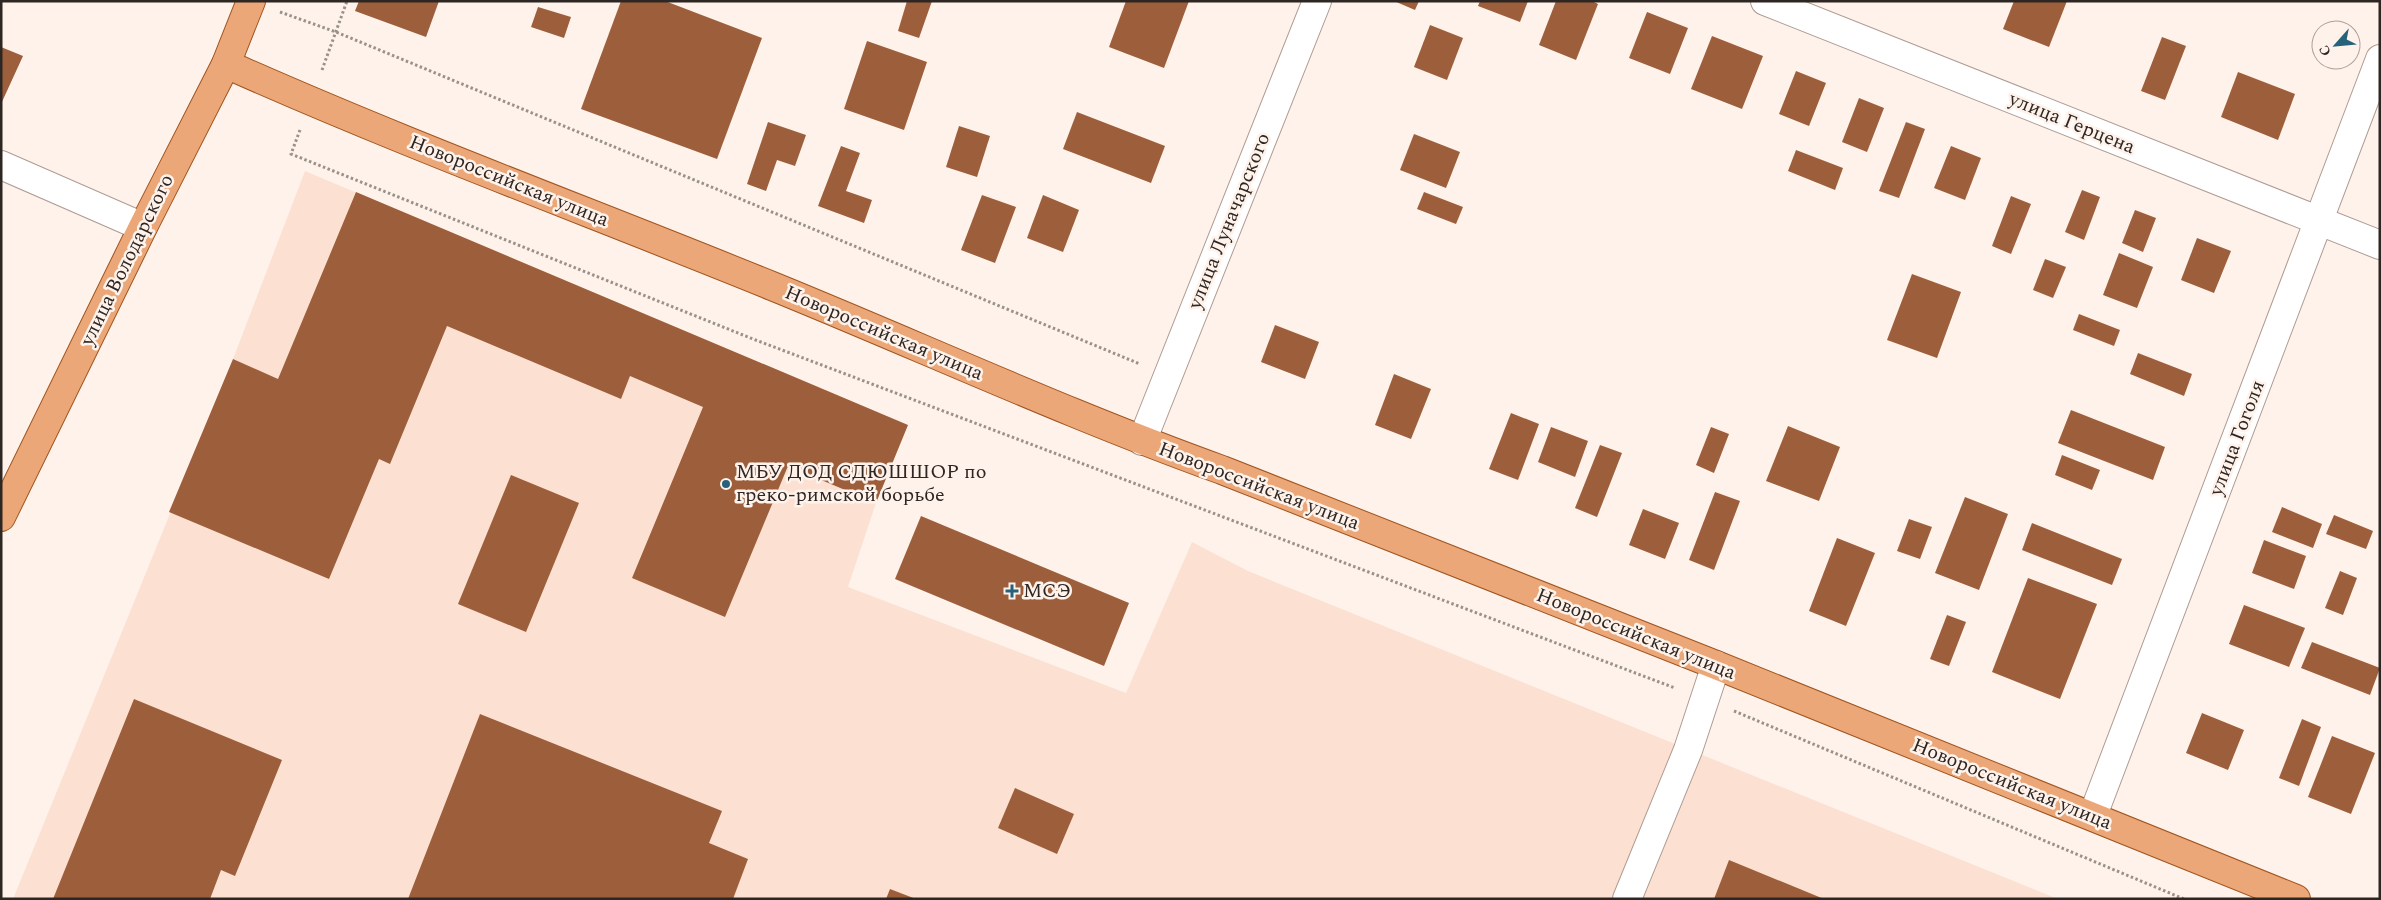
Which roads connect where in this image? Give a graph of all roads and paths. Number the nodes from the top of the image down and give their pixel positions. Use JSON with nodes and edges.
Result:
{"nodes":[{"id":1,"x":347,"y":1,"type":"edge"},
{"id":2,"x":1317,"y":1,"type":"edge"},
{"id":3,"x":1765,"y":1,"type":"edge"},
{"id":4,"x":261,"y":5,"type":"edge"},
{"id":5,"x":336,"y":32,"type":"junction"},
{"id":6,"x":2380,"y":59,"type":"edge"},
{"id":7,"x":226,"y":64,"type":"junction"},
{"id":8,"x":311,"y":101,"type":"junction"},
{"id":9,"x":1,"y":165,"type":"edge"},
{"id":10,"x":2320,"y":221,"type":"junction"},
{"id":11,"x":143,"y":227,"type":"junction"},
{"id":12,"x":2380,"y":245,"type":"edge"},
{"id":13,"x":1168,"y":376,"type":"junction"},
{"id":14,"x":1142,"y":441,"type":"junction"},
{"id":15,"x":1,"y":517,"type":"edge"},
{"id":16,"x":1716,"y":665,"type":"junction"},
{"id":17,"x":1705,"y":699,"type":"junction"},
{"id":18,"x":2093,"y":816,"type":"junction"},
{"id":19,"x":1627,"y":899,"type":"edge"},
{"id":20,"x":2184,"y":899,"type":"edge"},
{"id":21,"x":2296,"y":899,"type":"edge"}],
"edges":[{"from":1,"to":5,"type":"path"},
{"from":2,"to":13,"type":"street","name":"улица Луначарского"},
{"from":3,"to":10,"type":"street","name":"улица Герцена"},
{"from":4,"to":5,"type":"path"},
{"from":4,"to":7,"type":"main road","name":"улица Володарского"},
{"from":5,"to":8,"type":"path"},
{"from":5,"to":13,"type":"path"},
{"from":6,"to":10,"type":"street","name":"улица Гоголя"},
{"from":7,"to":8,"type":"main road","name":"Новороссийская улица"},
{"from":7,"to":11,"type":"main road","name":"улица Володарского"},
{"from":8,"to":14,"type":"main road","name":"Новороссийская улица"},
{"from":8,"to":17,"type":"path"},
{"from":9,"to":11,"type":"street"},
{"from":10,"to":12,"type":"street","name":"улица Герцена"},
{"from":10,"to":18,"type":"street","name":"улица Гоголя"},
{"from":11,"to":15,"type":"main road","name":"улица Володарского"},
{"from":13,"to":14,"type":"street","name":"улица Луначарского"},
{"from":14,"to":16,"type":"main road","name":"Новороссийская улица"},
{"from":16,"to":17,"type":"street"},
{"from":16,"to":18,"type":"main road","name":"Новороссийская улица"},
{"from":17,"to":19,"type":"street"},
{"from":17,"to":20,"type":"path"},
{"from":18,"to":21,"type":"main road","name":"Новороссийская улица"}]}
